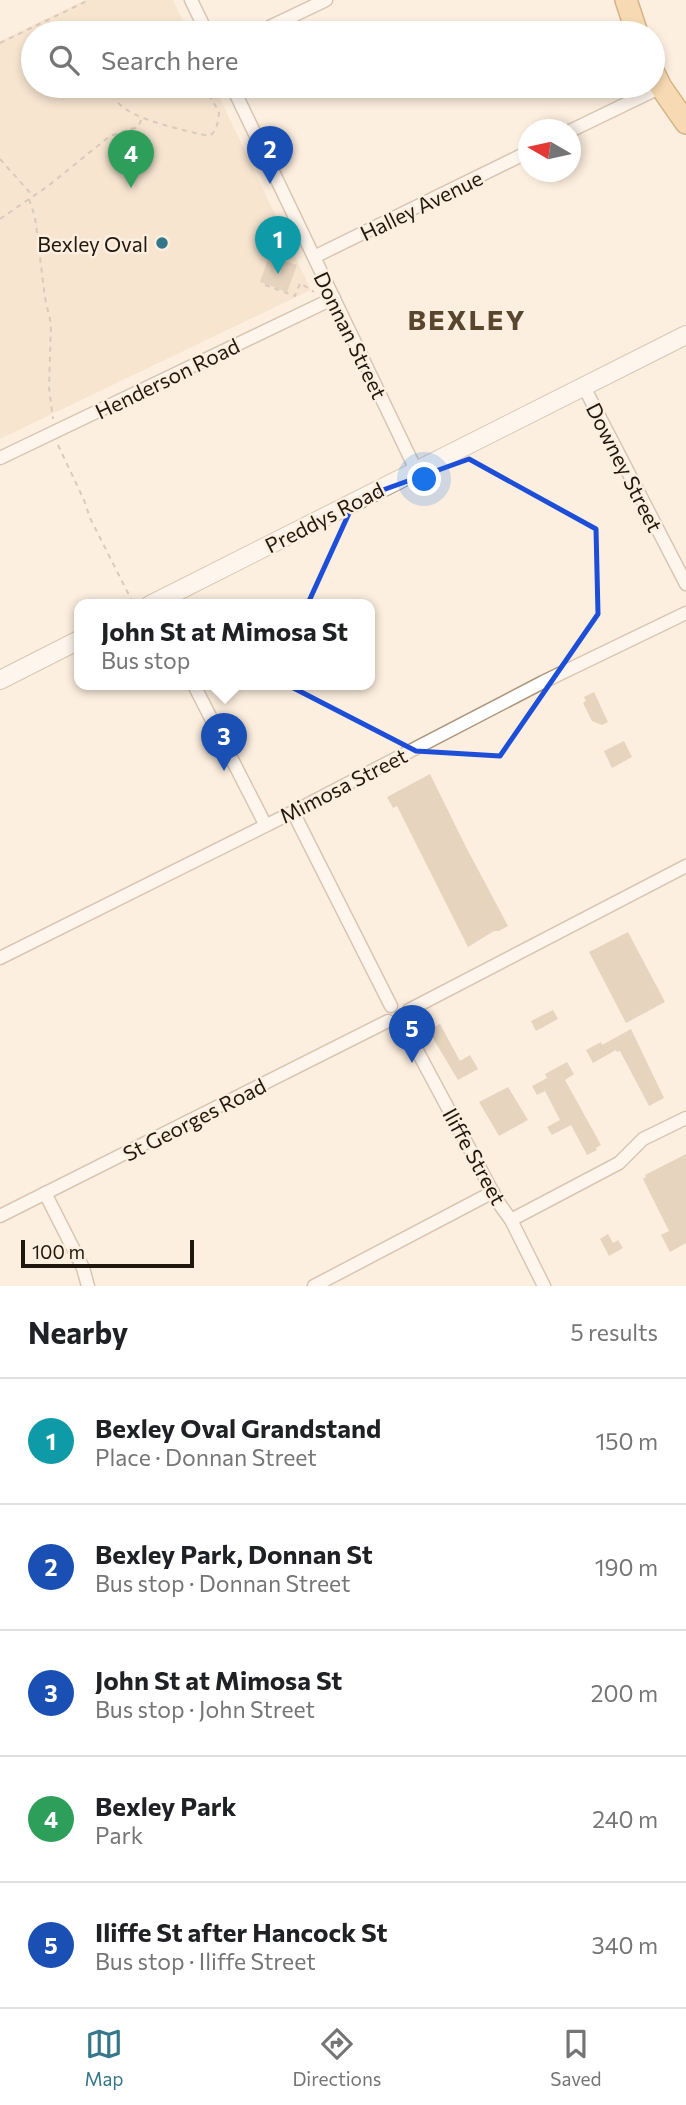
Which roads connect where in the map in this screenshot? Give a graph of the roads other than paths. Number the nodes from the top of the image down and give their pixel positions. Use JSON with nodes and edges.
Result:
{"nodes":[{"id":1,"x":191,"y":0,"type":"edge"},
{"id":2,"x":326,"y":0,"type":"edge"},
{"id":3,"x":626,"y":0,"type":"edge"},
{"id":4,"x":201,"y":21,"type":"edge"},
{"id":5,"x":282,"y":21,"type":"edge"},
{"id":6,"x":633,"y":21,"type":"edge"},
{"id":7,"x":665,"y":91,"type":"edge"},
{"id":8,"x":238,"y":98,"type":"edge"},
{"id":9,"x":625,"y":98,"type":"edge"},
{"id":10,"x":686,"y":123,"type":"edge"},
{"id":11,"x":581,"y":124,"type":"edge"},
{"id":12,"x":518,"y":157,"type":"edge"},
{"id":13,"x":314,"y":257,"type":"junction"},
{"id":14,"x":334,"y":298,"type":"junction"},
{"id":15,"x":686,"y":335,"type":"edge"},
{"id":16,"x":584,"y":387,"type":"junction"},
{"id":17,"x":0,"y":458,"type":"edge"},
{"id":18,"x":416,"y":470,"type":"junction"},
{"id":19,"x":686,"y":584,"type":"edge"},
{"id":20,"x":162,"y":599,"type":"edge"},
{"id":21,"x":686,"y":613,"type":"edge"},
{"id":22,"x":74,"y":643,"type":"edge"},
{"id":23,"x":0,"y":680,"type":"edge"},
{"id":24,"x":197,"y":690,"type":"edge"},
{"id":25,"x":292,"y":811,"type":"junction"},
{"id":26,"x":265,"y":824,"type":"junction"},
{"id":27,"x":686,"y":866,"type":"edge"},
{"id":28,"x":0,"y":958,"type":"edge"},
{"id":29,"x":391,"y":1006,"type":"junction"},
{"id":30,"x":409,"y":1010,"type":"junction"},
{"id":31,"x":388,"y":1021,"type":"junction"},
{"id":32,"x":404,"y":1026,"type":"junction"},
{"id":33,"x":686,"y":1118,"type":"edge"},
{"id":34,"x":494,"y":1192,"type":"junction"},
{"id":35,"x":45,"y":1193,"type":"junction"},
{"id":36,"x":0,"y":1216,"type":"edge"},
{"id":37,"x":511,"y":1220,"type":"junction"},
{"id":38,"x":88,"y":1286,"type":"edge"},
{"id":39,"x":314,"y":1286,"type":"edge"},
{"id":40,"x":544,"y":1286,"type":"edge"}],
"edges":[{"from":1,"to":4,"type":"street"},
{"from":2,"to":5,"type":"street"},
{"from":3,"to":6,"type":"main road"},
{"from":7,"to":10,"type":"main road"},
{"from":8,"to":13,"type":"street","name":"Donnan Street"},
{"from":9,"to":11,"type":"street"},
{"from":12,"to":13,"type":"street","name":"Halley Avenue"},
{"from":13,"to":14,"type":"street","name":"Donnan Street"},
{"from":14,"to":17,"type":"street","name":"Henderson Road"},
{"from":14,"to":18,"type":"street","name":"Donnan Street"},
{"from":15,"to":16,"type":"main road","name":"Preddys Road"},
{"from":16,"to":18,"type":"main road","name":"Preddys Road"},
{"from":16,"to":19,"type":"street","name":"Downey Street"},
{"from":18,"to":20,"type":"main road","name":"Preddys Road"},
{"from":21,"to":25,"type":"street","name":"Mimosa Street"},
{"from":22,"to":23,"type":"main road"},
{"from":24,"to":26,"type":"street"},
{"from":25,"to":26,"type":"street","name":"Mimosa Street"},
{"from":25,"to":29,"type":"street"},
{"from":26,"to":28,"type":"street","name":"Mimosa Street"},
{"from":27,"to":30,"type":"street"},
{"from":29,"to":30,"type":"street"},
{"from":29,"to":31,"type":"street"},
{"from":30,"to":32,"type":"street"},
{"from":31,"to":32,"type":"street"},
{"from":31,"to":35,"type":"street","name":"St Georges Road"},
{"from":32,"to":34,"type":"street","name":"Iliffe Street"},
{"from":33,"to":37,"type":"street"},
{"from":34,"to":37,"type":"street","name":"Iliffe Street"},
{"from":34,"to":39,"type":"street"},
{"from":35,"to":36,"type":"street","name":"St Georges Road"},
{"from":35,"to":38,"type":"street"},
{"from":37,"to":40,"type":"street","name":"Iliffe Street"}]}
